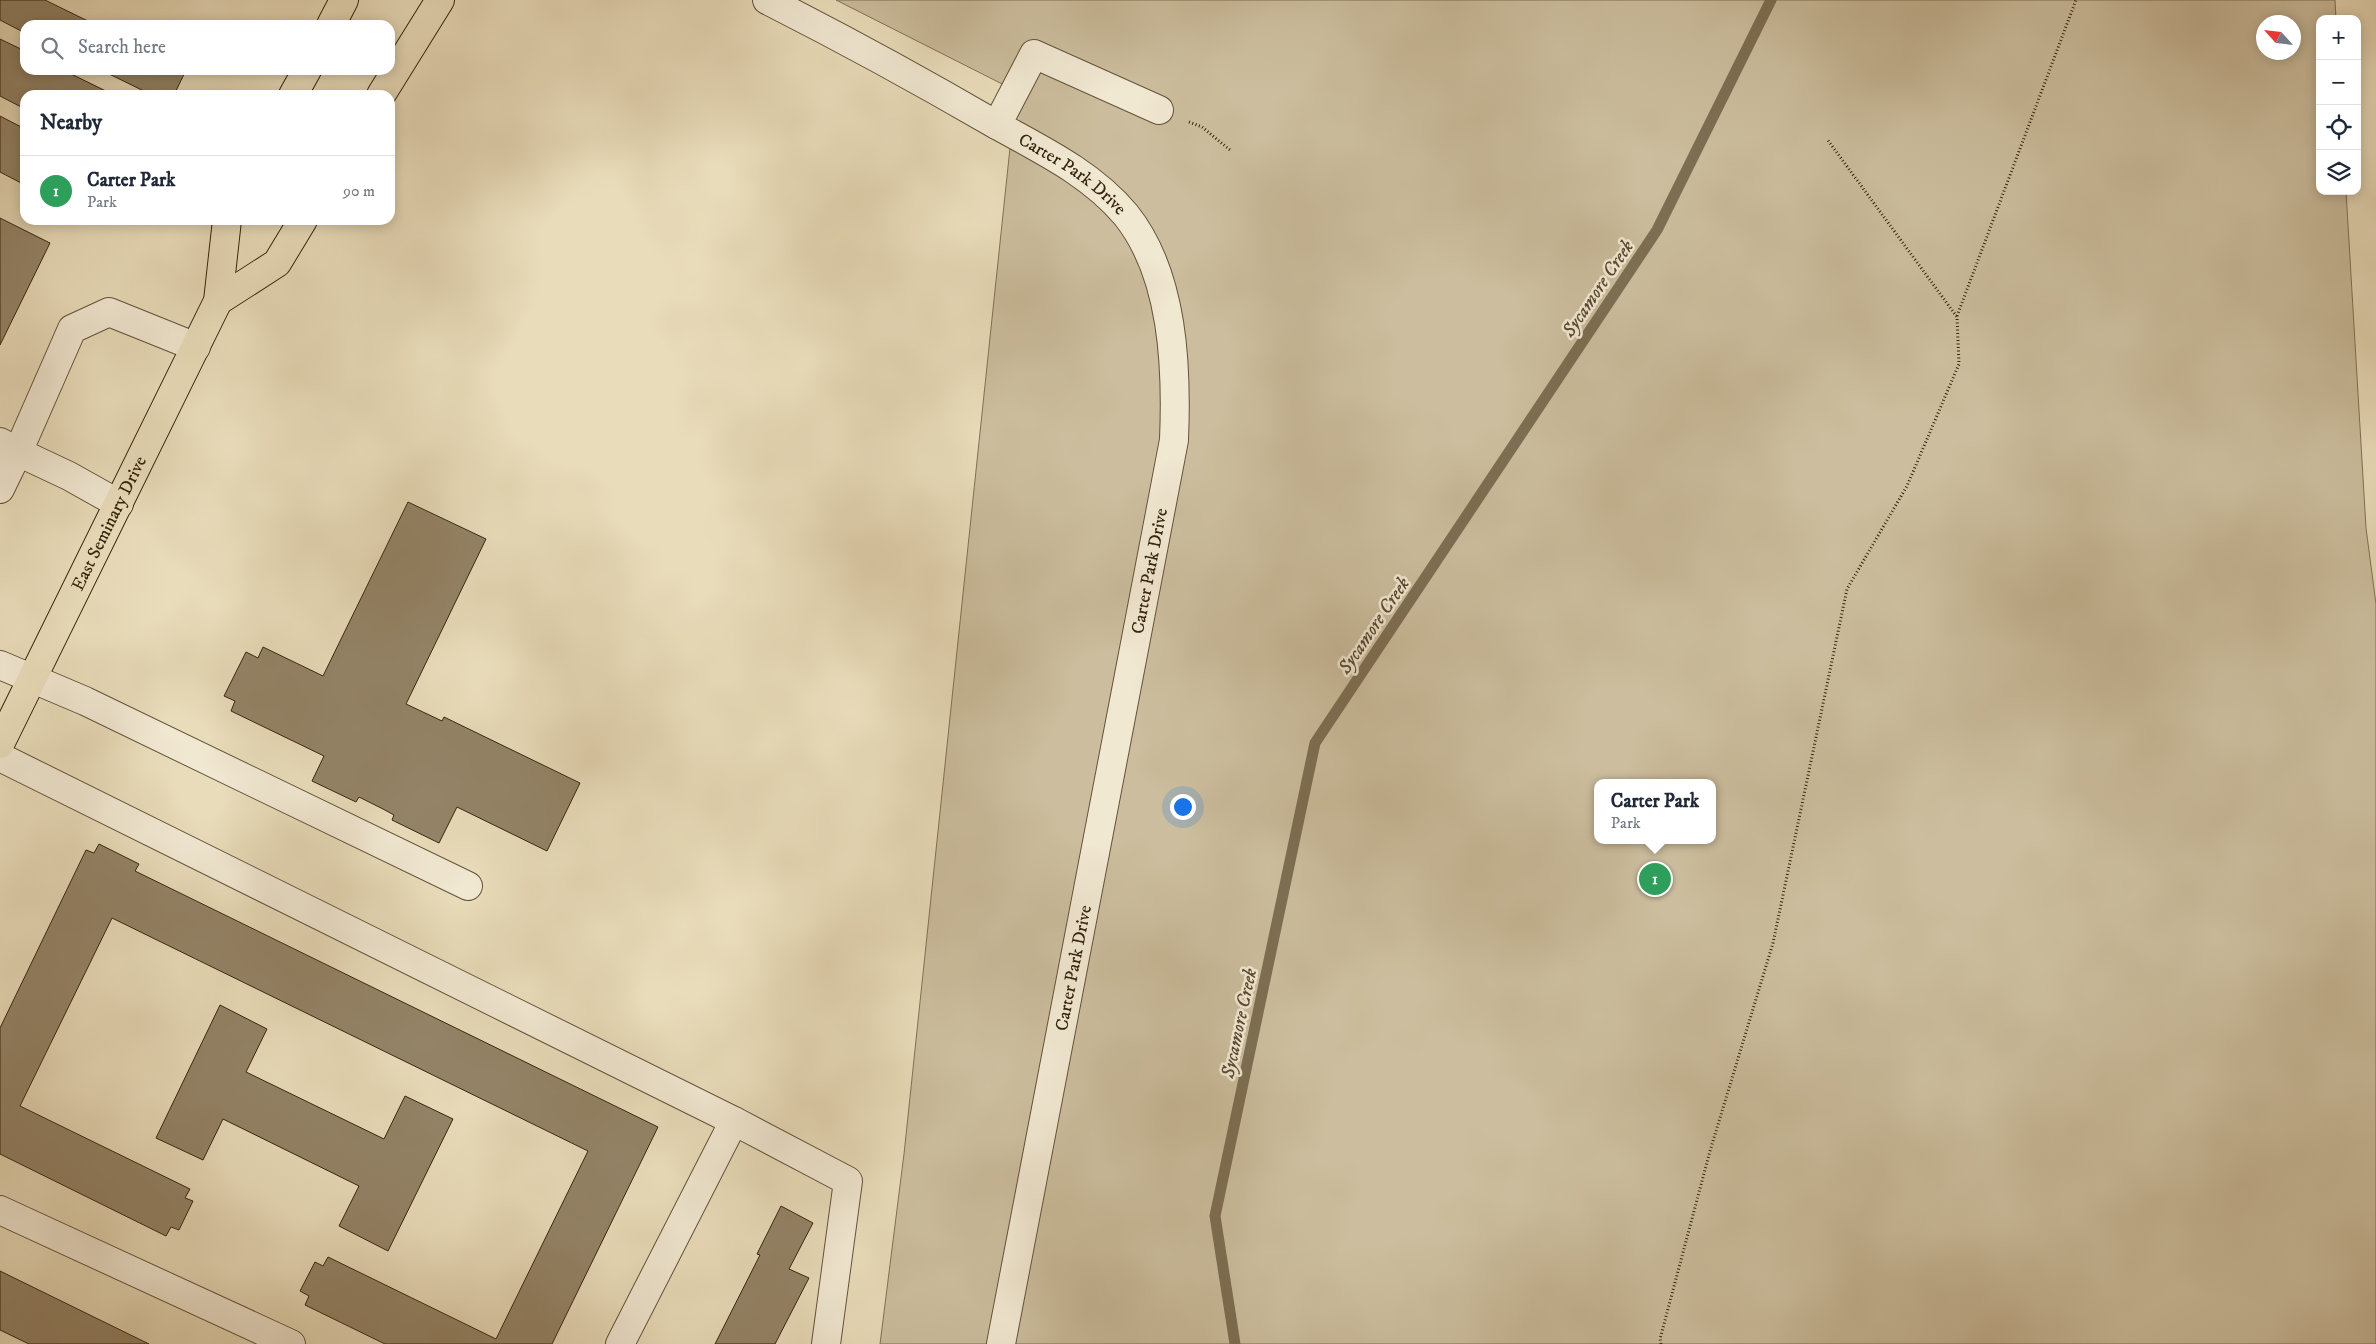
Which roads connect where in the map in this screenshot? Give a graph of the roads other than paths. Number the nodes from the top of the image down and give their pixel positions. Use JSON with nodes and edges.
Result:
{"nodes":[{"id":1,"x":344,"y":0,"type":"edge"},
{"id":2,"x":440,"y":0,"type":"edge"},
{"id":3,"x":767,"y":0,"type":"edge"},
{"id":4,"x":334,"y":20,"type":"edge"},
{"id":5,"x":395,"y":72,"type":"edge"},
{"id":6,"x":304,"y":75,"type":"edge"},
{"id":7,"x":393,"y":75,"type":"edge"},
{"id":8,"x":297,"y":90,"type":"edge"},
{"id":9,"x":384,"y":90,"type":"edge"},
{"id":10,"x":1159,"y":110,"type":"road end"},
{"id":11,"x":997,"y":125,"type":"junction"},
{"id":12,"x":226,"y":225,"type":"edge"},
{"id":13,"x":301,"y":225,"type":"edge"},
{"id":14,"x":218,"y":301,"type":"junction"},
{"id":15,"x":196,"y":347,"type":"junction"},
{"id":16,"x":9,"y":447,"type":"edge"},
{"id":17,"x":0,"y":489,"type":"edge"},
{"id":18,"x":119,"y":504,"type":"junction"},
{"id":19,"x":0,"y":664,"type":"edge"},
{"id":20,"x":32,"y":677,"type":"junction"},
{"id":21,"x":0,"y":744,"type":"edge"},
{"id":22,"x":0,"y":757,"type":"edge"},
{"id":23,"x":468,"y":886,"type":"dead end"},
{"id":24,"x":734,"y":1121,"type":"junction"},
{"id":25,"x":0,"y":1210,"type":"edge"},
{"id":26,"x":291,"y":1344,"type":"edge"},
{"id":27,"x":620,"y":1344,"type":"edge"},
{"id":28,"x":826,"y":1344,"type":"edge"},
{"id":29,"x":1000,"y":1344,"type":"edge"}],
"edges":[{"from":1,"to":4,"type":"main road"},
{"from":2,"to":5,"type":"main road"},
{"from":3,"to":11,"type":"street","name":"Carter Park Drive"},
{"from":6,"to":8,"type":"main road"},
{"from":7,"to":9,"type":"main road"},
{"from":10,"to":11,"type":"street"},
{"from":11,"to":29,"type":"street","name":"Carter Park Drive"},
{"from":12,"to":14,"type":"main road","name":"East Seminary Drive"},
{"from":13,"to":14,"type":"main road"},
{"from":14,"to":15,"type":"main road","name":"East Seminary Drive"},
{"from":15,"to":16,"type":"street"},
{"from":15,"to":18,"type":"main road","name":"East Seminary Drive"},
{"from":16,"to":17,"type":"street"},
{"from":16,"to":18,"type":"street"},
{"from":18,"to":20,"type":"main road","name":"East Seminary Drive"},
{"from":19,"to":20,"type":"street"},
{"from":20,"to":21,"type":"main road","name":"East Seminary Drive"},
{"from":20,"to":23,"type":"street"},
{"from":22,"to":24,"type":"street"},
{"from":24,"to":27,"type":"street"},
{"from":24,"to":28,"type":"street"},
{"from":25,"to":26,"type":"street"}]}
